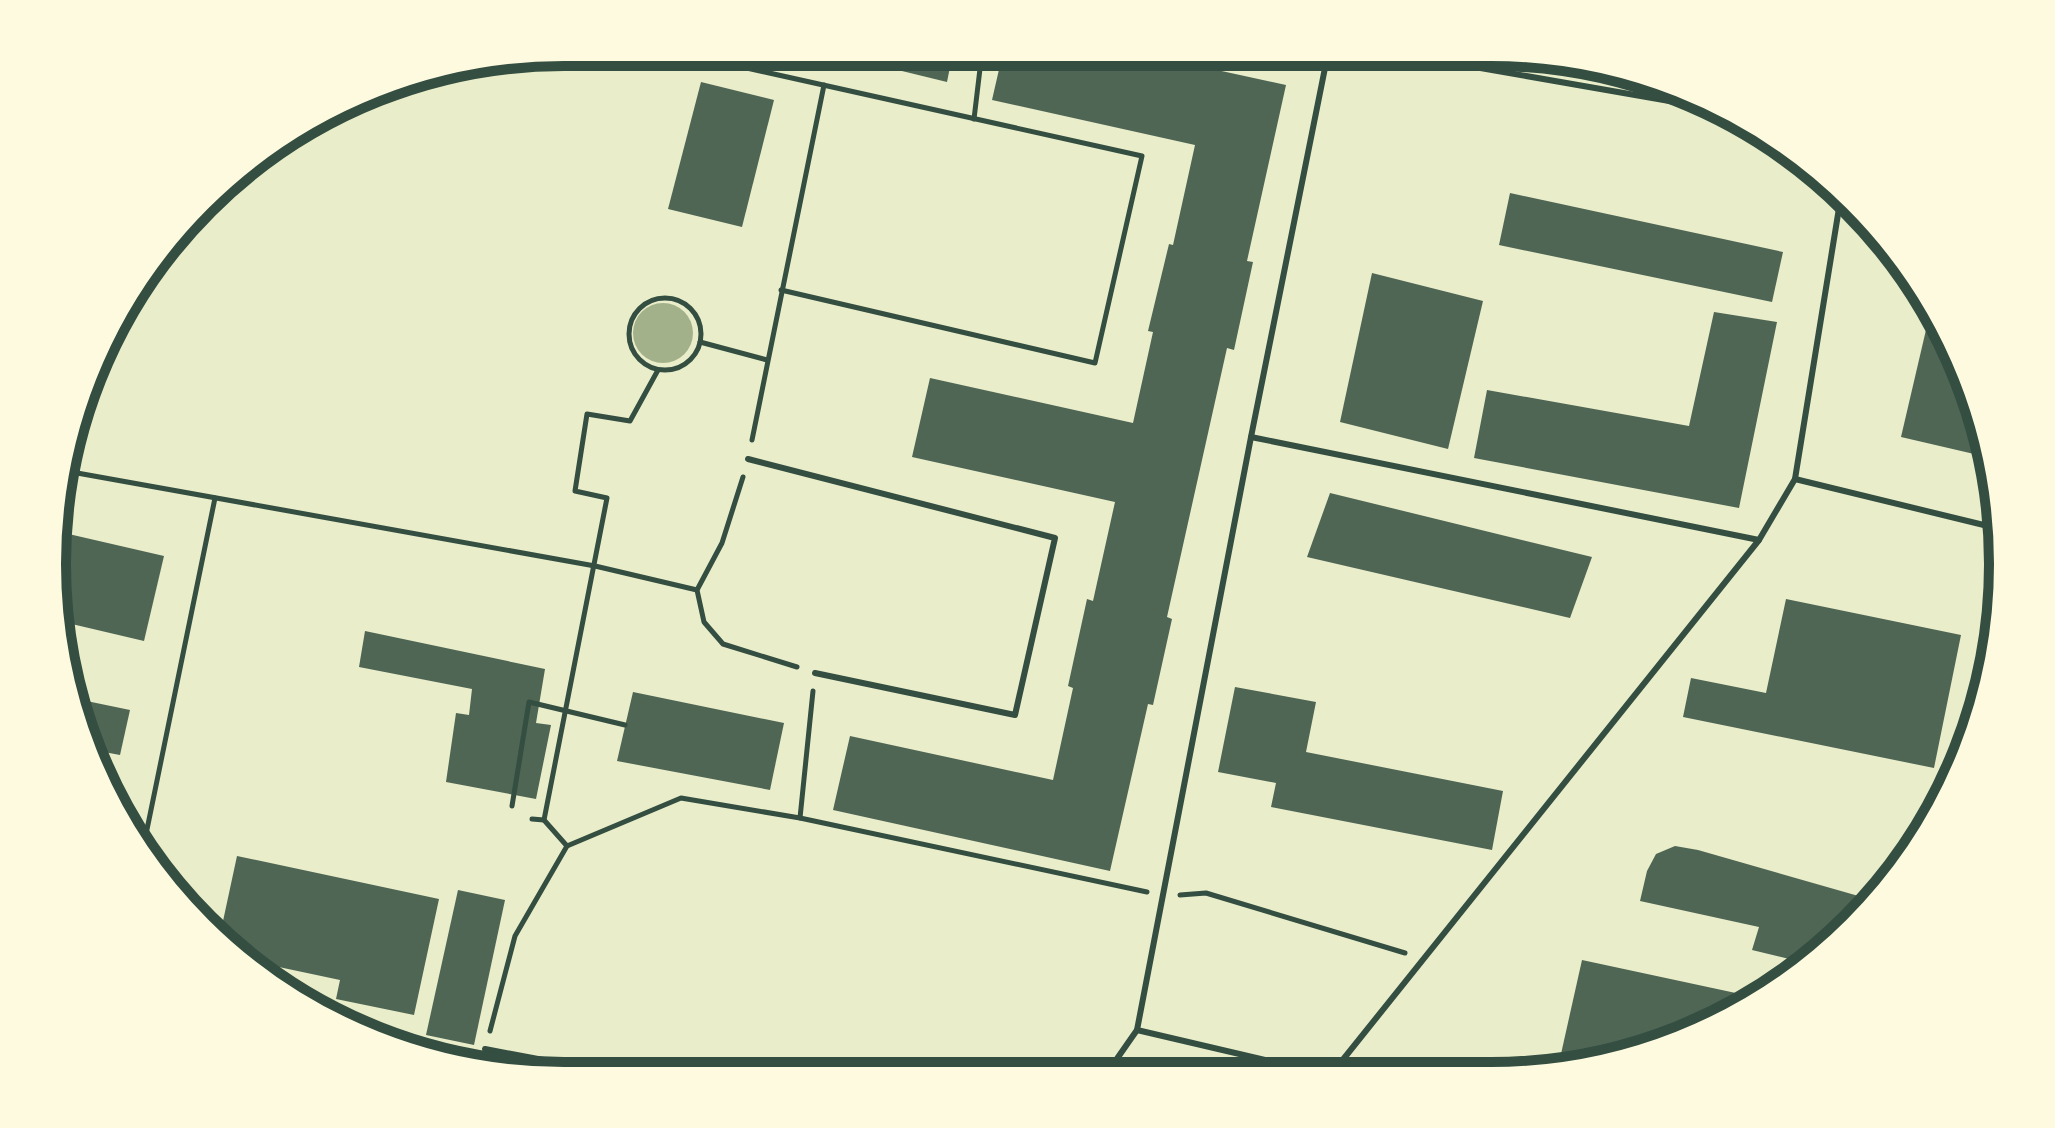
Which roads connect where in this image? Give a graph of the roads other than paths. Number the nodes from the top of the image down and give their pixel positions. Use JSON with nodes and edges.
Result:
{"nodes":[{"id":1,"x":1325,"y":66,"type":"edge"},
{"id":2,"x":1469,"y":66,"type":"edge"},
{"id":3,"x":1678,"y":103,"type":"edge"},
{"id":4,"x":1839,"y":208,"type":"edge"},
{"id":5,"x":1251,"y":437,"type":"junction"},
{"id":6,"x":748,"y":459,"type":"dead end"},
{"id":7,"x":1795,"y":479,"type":"junction"},
{"id":8,"x":1988,"y":526,"type":"edge"},
{"id":9,"x":1759,"y":540,"type":"junction"},
{"id":10,"x":815,"y":673,"type":"dead end"},
{"id":11,"x":1137,"y":1030,"type":"junction"},
{"id":12,"x":485,"y":1049,"type":"road end"},
{"id":13,"x":552,"y":1062,"type":"edge"},
{"id":14,"x":1115,"y":1062,"type":"edge"},
{"id":15,"x":1273,"y":1062,"type":"edge"},
{"id":16,"x":1341,"y":1062,"type":"edge"}],
"edges":[{"from":1,"to":5,"type":"lane"},
{"from":2,"to":3,"type":"lane"},
{"from":4,"to":7,"type":"lane"},
{"from":5,"to":9,"type":"lane"},
{"from":5,"to":11,"type":"lane"},
{"from":6,"to":10,"type":"lane"},
{"from":7,"to":8,"type":"lane"},
{"from":7,"to":9,"type":"lane"},
{"from":9,"to":16,"type":"lane"},
{"from":11,"to":14,"type":"lane"},
{"from":11,"to":15,"type":"lane"},
{"from":12,"to":13,"type":"lane"}]}
